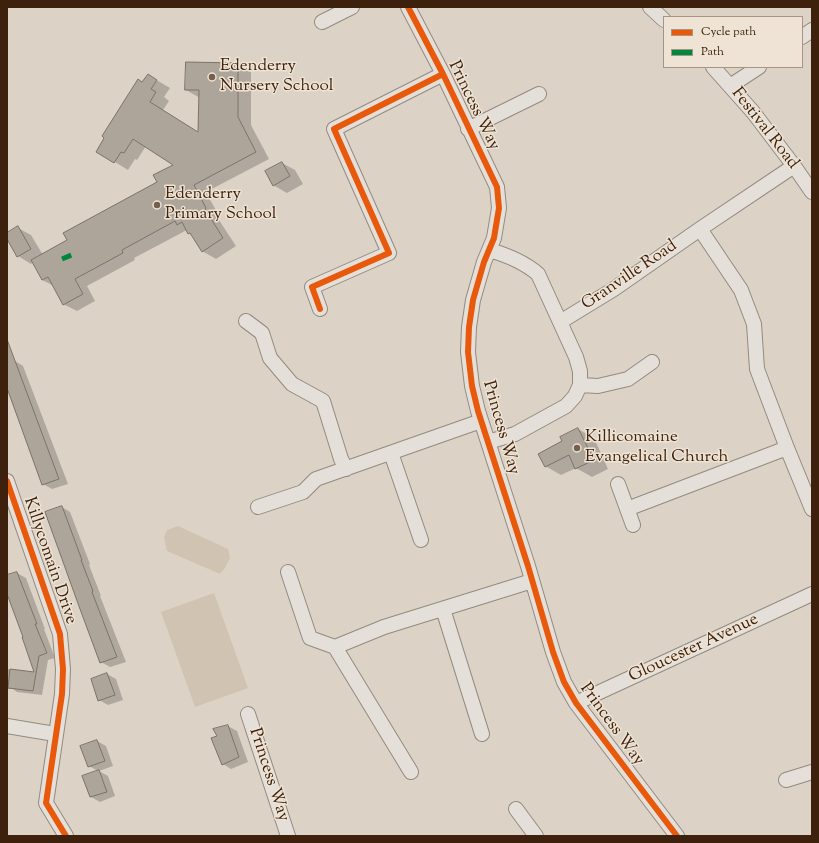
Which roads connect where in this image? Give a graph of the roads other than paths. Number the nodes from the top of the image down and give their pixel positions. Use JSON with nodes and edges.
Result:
{"nodes":[{"id":1,"x":352,"y":7,"type":"edge"},
{"id":2,"x":408,"y":7,"type":"edge"},
{"id":3,"x":650,"y":7,"type":"edge"},
{"id":4,"x":663,"y":19,"type":"edge"},
{"id":5,"x":322,"y":22,"type":"dead end"},
{"id":6,"x":812,"y":30,"type":"edge"},
{"id":7,"x":803,"y":36,"type":"edge"},
{"id":8,"x":713,"y":68,"type":"edge"},
{"id":9,"x":757,"y":68,"type":"edge"},
{"id":10,"x":443,"y":74,"type":"junction"},
{"id":11,"x":730,"y":86,"type":"junction"},
{"id":12,"x":539,"y":94,"type":"dead end"},
{"id":13,"x":468,"y":129,"type":"junction"},
{"id":14,"x":794,"y":166,"type":"junction"},
{"id":15,"x":812,"y":192,"type":"edge"},
{"id":16,"x":700,"y":229,"type":"junction"},
{"id":17,"x":489,"y":250,"type":"junction"},
{"id":18,"x":320,"y":309,"type":"dead end"},
{"id":19,"x":246,"y":321,"type":"dead end"},
{"id":20,"x":560,"y":322,"type":"junction"},
{"id":21,"x":652,"y":362,"type":"dead end"},
{"id":22,"x":580,"y":385,"type":"junction"},
{"id":23,"x":481,"y":421,"type":"junction"},
{"id":24,"x":488,"y":442,"type":"junction"},
{"id":25,"x":787,"y":448,"type":"junction"},
{"id":26,"x":392,"y":453,"type":"junction"},
{"id":27,"x":346,"y":469,"type":"junction"},
{"id":28,"x":7,"y":481,"type":"edge"},
{"id":29,"x":618,"y":484,"type":"dead end"},
{"id":30,"x":258,"y":507,"type":"dead end"},
{"id":31,"x":627,"y":509,"type":"junction"},
{"id":32,"x":812,"y":509,"type":"edge"},
{"id":33,"x":633,"y":525,"type":"dead end"},
{"id":34,"x":421,"y":540,"type":"dead end"},
{"id":35,"x":288,"y":572,"type":"dead end"},
{"id":36,"x":532,"y":581,"type":"junction"},
{"id":37,"x":812,"y":594,"type":"edge"},
{"id":38,"x":443,"y":609,"type":"junction"},
{"id":39,"x":335,"y":647,"type":"junction"},
{"id":40,"x":576,"y":703,"type":"junction"},
{"id":41,"x":248,"y":714,"type":"dead end"},
{"id":42,"x":7,"y":726,"type":"edge"},
{"id":43,"x":55,"y":734,"type":"junction"},
{"id":44,"x":482,"y":734,"type":"dead end"},
{"id":45,"x":411,"y":772,"type":"dead end"},
{"id":46,"x":812,"y":772,"type":"edge"},
{"id":47,"x":786,"y":780,"type":"dead end"},
{"id":48,"x":516,"y":809,"type":"dead end"},
{"id":49,"x":66,"y":836,"type":"edge"},
{"id":50,"x":288,"y":836,"type":"edge"},
{"id":51,"x":536,"y":836,"type":"edge"},
{"id":52,"x":677,"y":836,"type":"edge"}],
"edges":[{"from":1,"to":5,"type":"street"},
{"from":2,"to":10,"type":"street","name":"Princess Way"},
{"from":3,"to":4,"type":"street"},
{"from":6,"to":7,"type":"street"},
{"from":8,"to":11,"type":"street","name":"Festival Road"},
{"from":9,"to":11,"type":"street"},
{"from":10,"to":13,"type":"street","name":"Princess Way"},
{"from":10,"to":18,"type":"street"},
{"from":11,"to":14,"type":"street","name":"Festival Road"},
{"from":12,"to":13,"type":"street"},
{"from":13,"to":17,"type":"street","name":"Princess Way"},
{"from":14,"to":15,"type":"street","name":"Festival Road"},
{"from":14,"to":16,"type":"street","name":"Granville Road"},
{"from":16,"to":20,"type":"street","name":"Granville Road"},
{"from":16,"to":25,"type":"street"},
{"from":17,"to":20,"type":"street"},
{"from":17,"to":23,"type":"street","name":"Princess Way"},
{"from":19,"to":27,"type":"street"},
{"from":20,"to":22,"type":"street"},
{"from":21,"to":22,"type":"street"},
{"from":22,"to":24,"type":"street"},
{"from":23,"to":24,"type":"street","name":"Princess Way"},
{"from":23,"to":26,"type":"street"},
{"from":24,"to":36,"type":"street","name":"Princess Way"},
{"from":25,"to":31,"type":"street"},
{"from":25,"to":32,"type":"street"},
{"from":26,"to":27,"type":"street"},
{"from":26,"to":34,"type":"street"},
{"from":27,"to":30,"type":"street"},
{"from":28,"to":43,"type":"street","name":"Killycomain Drive"},
{"from":29,"to":31,"type":"street"},
{"from":31,"to":33,"type":"street"},
{"from":35,"to":39,"type":"street"},
{"from":36,"to":38,"type":"street"},
{"from":36,"to":40,"type":"street","name":"Princess Way"},
{"from":37,"to":40,"type":"street","name":"Gloucester Avenue"},
{"from":38,"to":39,"type":"street"},
{"from":38,"to":44,"type":"street"},
{"from":39,"to":45,"type":"street"},
{"from":40,"to":52,"type":"street","name":"Princess Way"},
{"from":41,"to":50,"type":"street","name":"Princess Way"},
{"from":42,"to":43,"type":"street"},
{"from":43,"to":49,"type":"street","name":"Killycomain Drive"},
{"from":46,"to":47,"type":"street"},
{"from":48,"to":51,"type":"street"}]}
